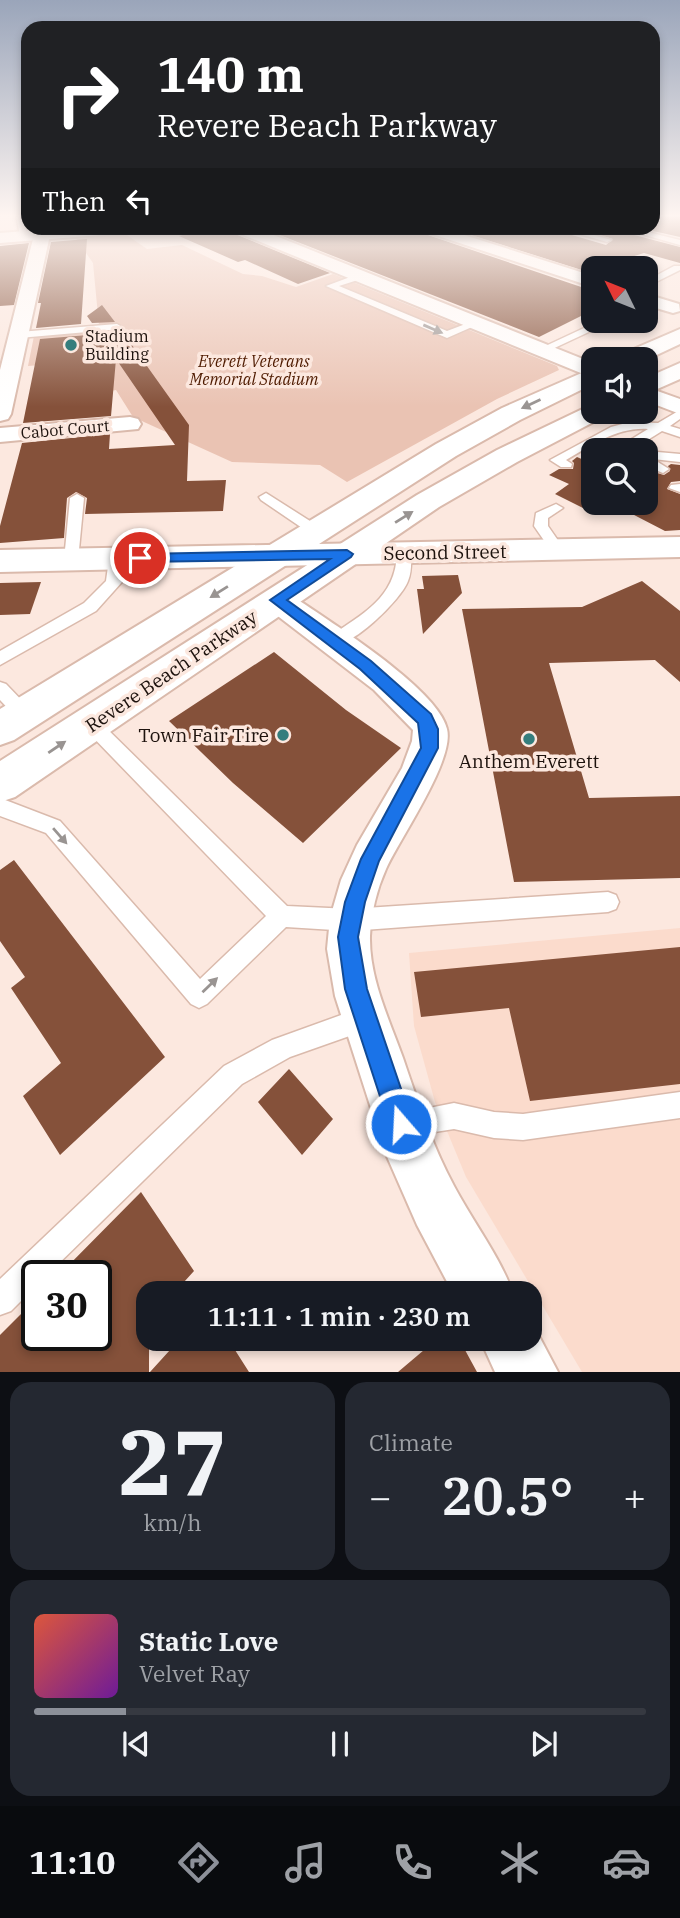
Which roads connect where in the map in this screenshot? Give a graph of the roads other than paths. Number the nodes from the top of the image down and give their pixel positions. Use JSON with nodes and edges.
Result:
{"nodes":[{"id":1,"x":24,"y":279,"type":"edge"},
{"id":2,"x":352,"y":279,"type":"edge"},
{"id":3,"x":368,"y":279,"type":"edge"},
{"id":4,"x":658,"y":303,"type":"edge"},
{"id":5,"x":673,"y":308,"type":"dead end"},
{"id":6,"x":476,"y":323,"type":"junction"},
{"id":7,"x":117,"y":327,"type":"dead end"},
{"id":8,"x":581,"y":333,"type":"edge"},
{"id":9,"x":680,"y":336,"type":"edge"},
{"id":10,"x":12,"y":341,"type":"edge"},
{"id":11,"x":656,"y":347,"type":"edge"},
{"id":12,"x":542,"y":350,"type":"junction"},
{"id":13,"x":581,"y":368,"type":"edge"},
{"id":14,"x":680,"y":370,"type":"edge"},
{"id":15,"x":581,"y":379,"type":"edge"},
{"id":16,"x":658,"y":381,"type":"edge"},
{"id":17,"x":658,"y":398,"type":"edge"},
{"id":18,"x":678,"y":406,"type":"edge"},
{"id":19,"x":0,"y":414,"type":"edge"},
{"id":20,"x":581,"y":419,"type":"edge"},
{"id":21,"x":130,"y":424,"type":"dead end"},
{"id":22,"x":661,"y":424,"type":"junction"},
{"id":23,"x":680,"y":433,"type":"edge"},
{"id":24,"x":0,"y":435,"type":"edge"},
{"id":25,"x":641,"y":438,"type":"edge"},
{"id":26,"x":658,"y":456,"type":"edge"},
{"id":27,"x":679,"y":458,"type":"edge"},
{"id":28,"x":566,"y":464,"type":"dead end"},
{"id":29,"x":658,"y":467,"type":"edge"},
{"id":30,"x":663,"y":469,"type":"dead end"},
{"id":31,"x":266,"y":497,"type":"dead end"},
{"id":32,"x":77,"y":498,"type":"dead end"},
{"id":33,"x":556,"y":508,"type":"dead end"},
{"id":34,"x":316,"y":531,"type":"junction"},
{"id":35,"x":680,"y":547,"type":"edge"},
{"id":36,"x":557,"y":550,"type":"junction"},
{"id":37,"x":404,"y":553,"type":"junction"},
{"id":38,"x":347,"y":554,"type":"junction"},
{"id":39,"x":277,"y":555,"type":"junction"},
{"id":40,"x":117,"y":559,"type":"junction"},
{"id":41,"x":71,"y":560,"type":"junction"},
{"id":42,"x":0,"y":561,"type":"edge"},
{"id":43,"x":278,"y":600,"type":"junction"},
{"id":44,"x":335,"y":641,"type":"junction"},
{"id":45,"x":0,"y":659,"type":"edge"},
{"id":46,"x":8,"y":711,"type":"edge"},
{"id":47,"x":91,"y":724,"type":"junction"},
{"id":48,"x":0,"y":784,"type":"edge"},
{"id":49,"x":0,"y":807,"type":"edge"},
{"id":50,"x":608,"y":902,"type":"dead end"},
{"id":51,"x":282,"y":916,"type":"junction"},
{"id":52,"x":350,"y":920,"type":"junction"},
{"id":53,"x":366,"y":1018,"type":"junction"},
{"id":54,"x":680,"y":1105,"type":"edge"},
{"id":55,"x":401,"y":1124,"type":"junction"},
{"id":56,"x":477,"y":1281,"type":"edge"},
{"id":57,"x":0,"y":1300,"type":"edge"},
{"id":58,"x":516,"y":1351,"type":"edge"},
{"id":59,"x":527,"y":1372,"type":"edge"}],
"edges":[{"from":1,"to":10,"type":"street"},
{"from":2,"to":6,"type":"lane","one_way":true},
{"from":3,"to":6,"type":"main road"},
{"from":4,"to":5,"type":"street"},
{"from":6,"to":12,"type":"main road"},
{"from":7,"to":10,"type":"lane"},
{"from":8,"to":12,"type":"lane"},
{"from":9,"to":11,"type":"main road"},
{"from":10,"to":19,"type":"street"},
{"from":12,"to":13,"type":"main road"},
{"from":14,"to":16,"type":"main road"},
{"from":15,"to":34,"type":"main road","name":"Revere Beach Parkway","one_way":true},
{"from":17,"to":18,"type":"street"},
{"from":18,"to":22,"type":"lane"},
{"from":38,"to":20,"type":"main road","name":"Revere Beach Parkway","one_way":true},
{"from":21,"to":24,"type":"street","name":"Cabot Court"},
{"from":22,"to":23,"type":"lane"},
{"from":22,"to":25,"type":"lane"},
{"from":22,"to":28,"type":"lane"},
{"from":26,"to":27,"type":"lane"},
{"from":29,"to":30,"type":"lane"},
{"from":31,"to":34,"type":"lane"},
{"from":32,"to":41,"type":"lane"},
{"from":33,"to":36,"type":"lane"},
{"from":34,"to":39,"type":"main road","name":"Revere Beach Parkway"},
{"from":35,"to":36,"type":"main road","name":"Second Street"},
{"from":36,"to":37,"type":"main road","name":"Second Street"},
{"from":37,"to":38,"type":"main road","name":"Second Street"},
{"from":37,"to":44,"type":"lane"},
{"from":38,"to":39,"type":"main road","name":"Second Street"},
{"from":38,"to":43,"type":"main road","name":"Revere Beach Parkway"},
{"from":39,"to":40,"type":"main road","name":"Second Street"},
{"from":39,"to":46,"type":"main road","name":"Revere Beach Parkway","one_way":true},
{"from":40,"to":41,"type":"main road","name":"Second Street"},
{"from":40,"to":45,"type":"lane"},
{"from":41,"to":42,"type":"main road","name":"Second Street"},
{"from":43,"to":44,"type":"street"},
{"from":43,"to":47,"type":"main road","name":"Revere Beach Parkway"},
{"from":44,"to":52,"type":"street"},
{"from":48,"to":47,"type":"main road","name":"Revere Beach Parkway","one_way":true},
{"from":47,"to":51,"type":"lane"},
{"from":49,"to":51,"type":"lane","one_way":true},
{"from":50,"to":52,"type":"lane"},
{"from":51,"to":52,"type":"lane"},
{"from":52,"to":53,"type":"street"},
{"from":53,"to":55,"type":"street"},
{"from":53,"to":57,"type":"lane"},
{"from":54,"to":55,"type":"lane"},
{"from":55,"to":56,"type":"street"},
{"from":58,"to":59,"type":"street"}]}
